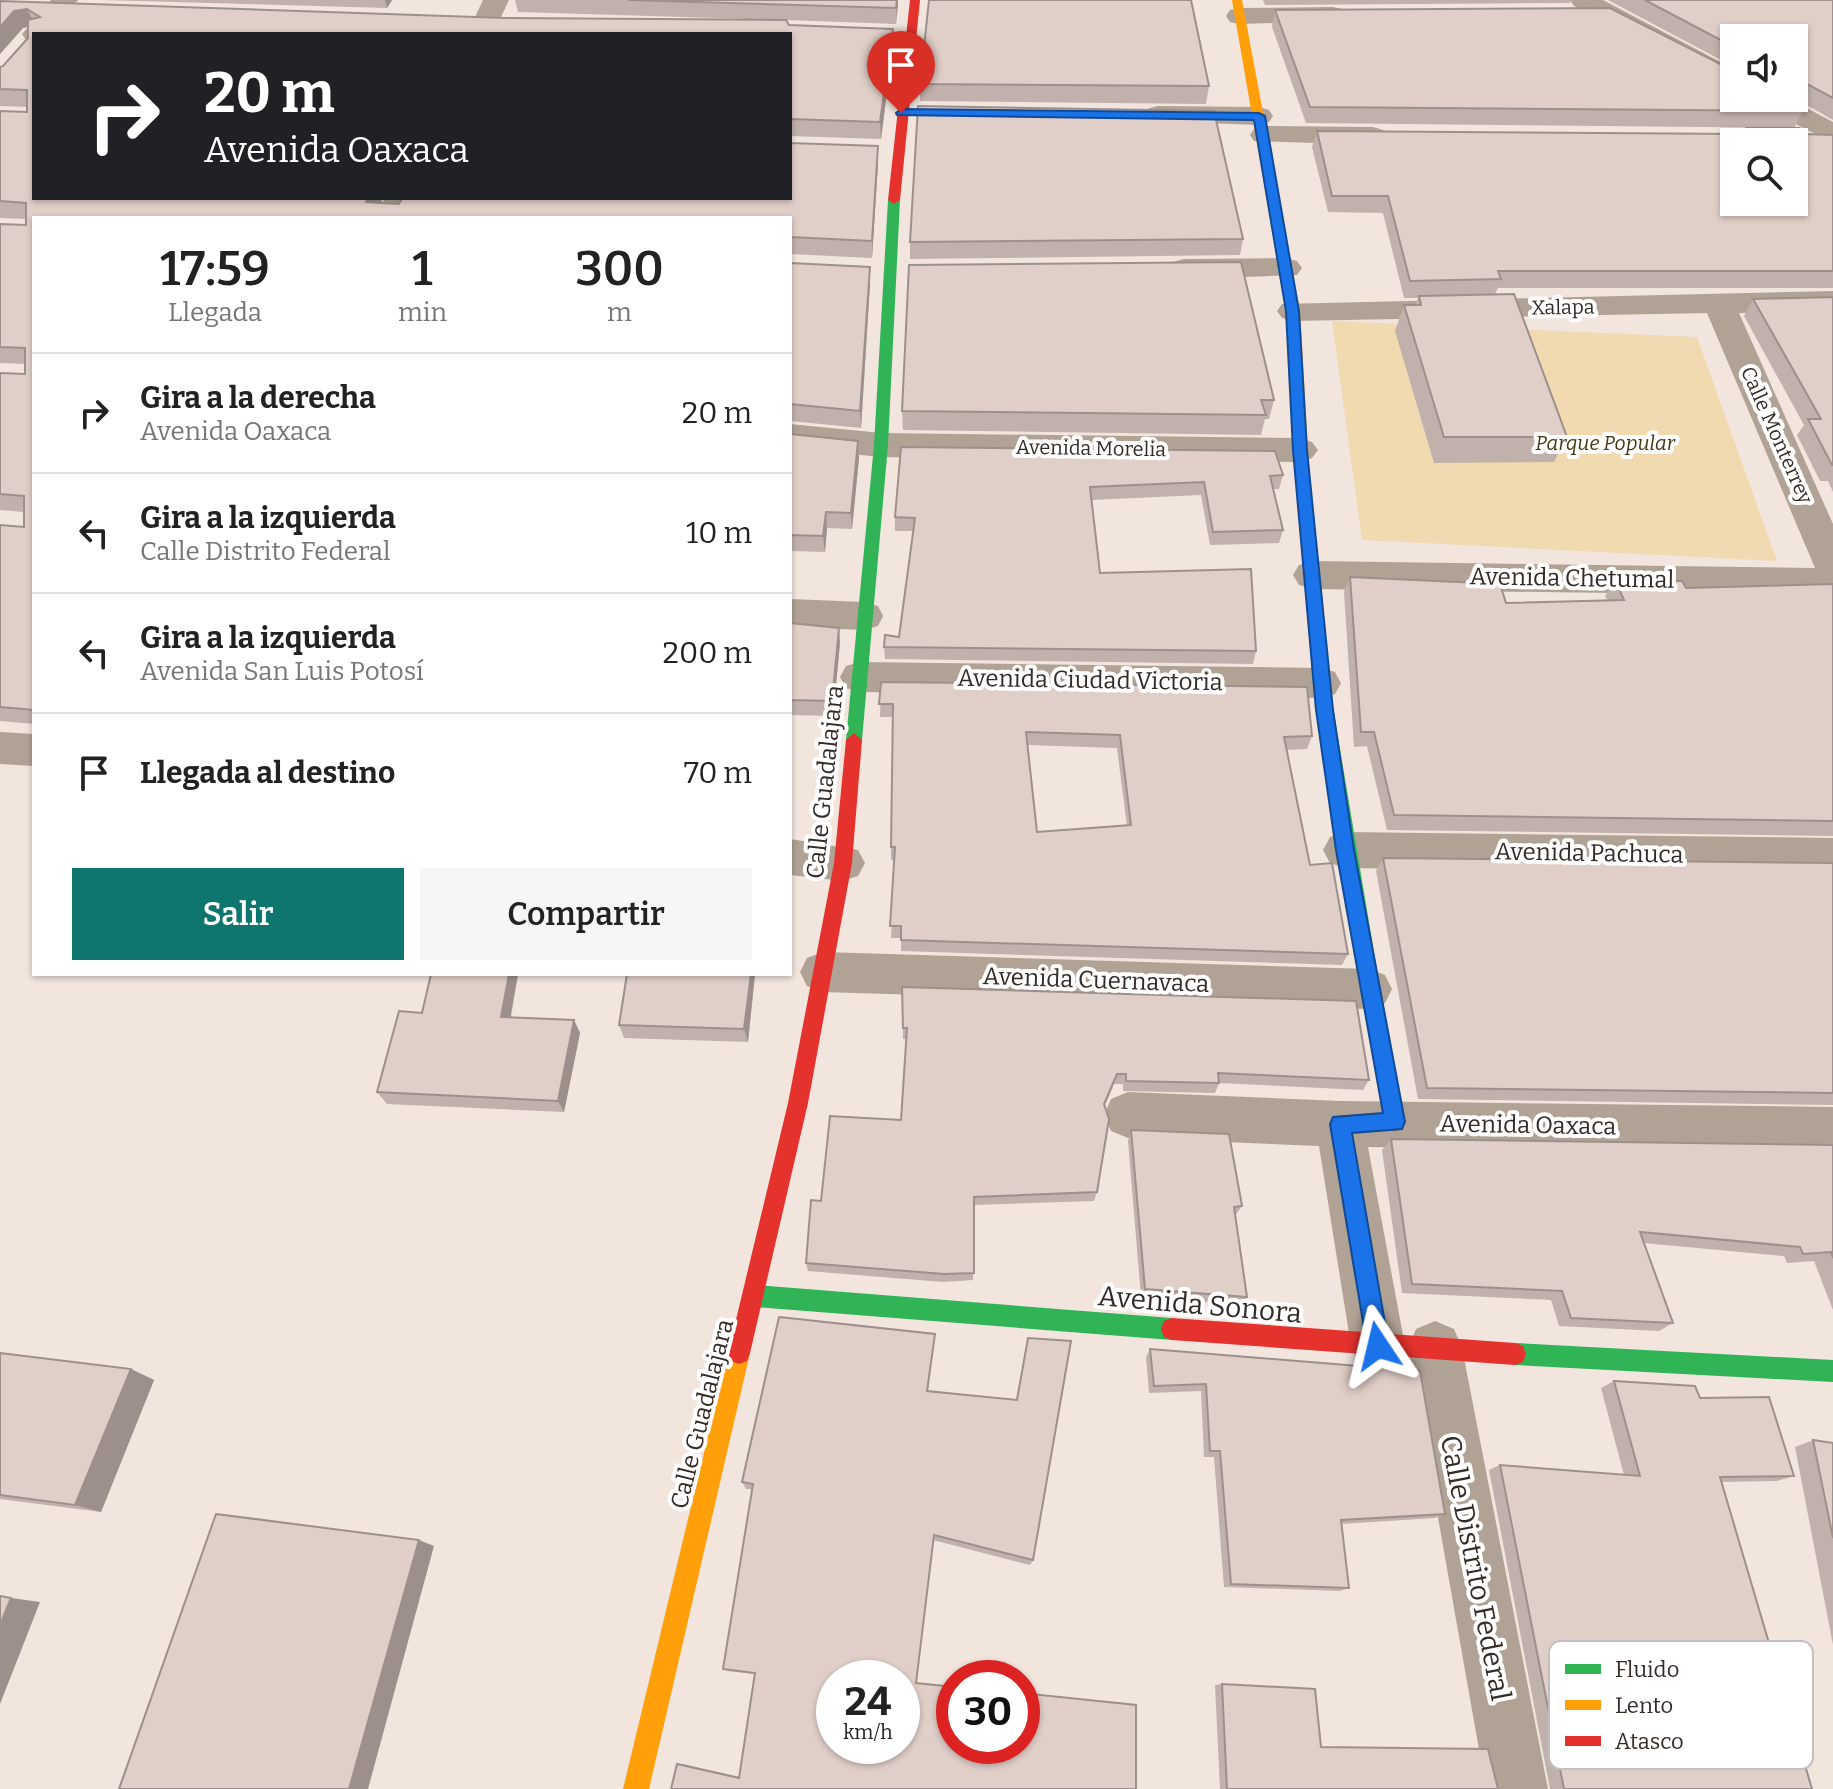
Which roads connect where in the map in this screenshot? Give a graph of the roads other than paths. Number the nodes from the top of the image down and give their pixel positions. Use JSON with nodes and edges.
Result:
{"nodes":[{"id":1,"x":915,"y":0,"type":"edge"},
{"id":2,"x":70,"y":7,"type":"edge"},
{"id":3,"x":1574,"y":7,"type":"edge"},
{"id":4,"x":1238,"y":8,"type":"edge"},
{"id":5,"x":1363,"y":15,"type":"edge"},
{"id":6,"x":487,"y":18,"type":"edge"},
{"id":7,"x":455,"y":20,"type":"edge"},
{"id":8,"x":518,"y":22,"type":"edge"},
{"id":9,"x":29,"y":33,"type":"edge"},
{"id":10,"x":879,"y":34,"type":"edge"},
{"id":11,"x":911,"y":35,"type":"junction"},
{"id":12,"x":1720,"y":72,"type":"edge"},
{"id":13,"x":1793,"y":112,"type":"edge"},
{"id":14,"x":901,"y":113,"type":"junction"},
{"id":15,"x":932,"y":113,"type":"edge"},
{"id":16,"x":1135,"y":115,"type":"edge"},
{"id":17,"x":1261,"y":126,"type":"junction"},
{"id":18,"x":1833,"y":134,"type":"edge"},
{"id":19,"x":1406,"y":136,"type":"edge"},
{"id":20,"x":1808,"y":140,"type":"edge"},
{"id":21,"x":1833,"y":140,"type":"edge"},
{"id":22,"x":866,"y":151,"type":"edge"},
{"id":23,"x":897,"y":152,"type":"junction"},
{"id":24,"x":1286,"y":268,"type":"junction"},
{"id":25,"x":1159,"y":269,"type":"edge"},
{"id":26,"x":874,"y":271,"type":"junction"},
{"id":27,"x":920,"y":272,"type":"edge"},
{"id":28,"x":1833,"y":301,"type":"edge"},
{"id":29,"x":1719,"y":304,"type":"junction"},
{"id":30,"x":1293,"y":311,"type":"junction"},
{"id":31,"x":792,"y":436,"type":"edge"},
{"id":32,"x":881,"y":445,"type":"junction"},
{"id":33,"x":1300,"y":450,"type":"junction"},
{"id":34,"x":1818,"y":492,"type":"edge"},
{"id":35,"x":1833,"y":566,"type":"edge"},
{"id":36,"x":1312,"y":575,"type":"junction"},
{"id":37,"x":1833,"y":582,"type":"edge"},
{"id":38,"x":792,"y":613,"type":"edge"},
{"id":39,"x":864,"y":616,"type":"junction"},
{"id":40,"x":860,"y":677,"type":"junction"},
{"id":41,"x":1321,"y":683,"type":"junction"},
{"id":42,"x":0,"y":748,"type":"edge"},
{"id":43,"x":32,"y":750,"type":"edge"},
{"id":44,"x":1345,"y":850,"type":"junction"},
{"id":45,"x":1833,"y":856,"type":"edge"},
{"id":46,"x":792,"y":857,"type":"edge"},
{"id":47,"x":843,"y":863,"type":"junction"},
{"id":48,"x":823,"y":972,"type":"junction"},
{"id":49,"x":1369,"y":989,"type":"junction"},
{"id":50,"x":1128,"y":1115,"type":"dead end"},
{"id":51,"x":1395,"y":1122,"type":"junction"},
{"id":52,"x":1340,"y":1124,"type":"junction"},
{"id":53,"x":1833,"y":1130,"type":"edge"},
{"id":54,"x":755,"y":1296,"type":"junction"},
{"id":55,"x":1378,"y":1346,"type":"junction"},
{"id":56,"x":1435,"y":1348,"type":"junction"},
{"id":57,"x":1833,"y":1371,"type":"edge"},
{"id":58,"x":636,"y":1789,"type":"edge"},
{"id":59,"x":1517,"y":1789,"type":"edge"}],
"edges":[{"from":1,"to":11,"type":"street","name":"Calle Guadalajara"},
{"from":2,"to":9,"type":"street"},
{"from":3,"to":12,"type":"street"},
{"from":4,"to":5,"type":"street"},
{"from":4,"to":17,"type":"street"},
{"from":6,"to":7,"type":"street"},
{"from":6,"to":8,"type":"street"},
{"from":10,"to":11,"type":"street"},
{"from":11,"to":14,"type":"street","name":"Calle Guadalajara"},
{"from":13,"to":18,"type":"street"},
{"from":14,"to":15,"type":"street"},
{"from":14,"to":23,"type":"street","name":"Calle Guadalajara"},
{"from":16,"to":17,"type":"street"},
{"from":17,"to":19,"type":"street"},
{"from":17,"to":24,"type":"street"},
{"from":20,"to":21,"type":"street"},
{"from":22,"to":23,"type":"street"},
{"from":23,"to":26,"type":"street","name":"Calle Guadalajara"},
{"from":24,"to":25,"type":"street"},
{"from":24,"to":30,"type":"street"},
{"from":26,"to":27,"type":"street"},
{"from":26,"to":32,"type":"street","name":"Calle Guadalajara"},
{"from":28,"to":29,"type":"street","name":"Xalapa"},
{"from":29,"to":30,"type":"street","name":"Xalapa"},
{"from":29,"to":34,"type":"street","name":"Calle Monterrey"},
{"from":30,"to":33,"type":"street"},
{"from":31,"to":32,"type":"street","name":"Avenida Morelia"},
{"from":32,"to":33,"type":"street","name":"Avenida Morelia"},
{"from":32,"to":39,"type":"street","name":"Calle Guadalajara"},
{"from":33,"to":36,"type":"street"},
{"from":34,"to":35,"type":"street","name":"Calle Monterrey"},
{"from":36,"to":37,"type":"street","name":"Avenida Chetumal"},
{"from":36,"to":41,"type":"street"},
{"from":38,"to":39,"type":"street"},
{"from":39,"to":40,"type":"street","name":"Calle Guadalajara"},
{"from":40,"to":41,"type":"street","name":"Avenida Ciudad Victoria"},
{"from":40,"to":47,"type":"street","name":"Calle Guadalajara"},
{"from":41,"to":44,"type":"street"},
{"from":42,"to":43,"type":"street"},
{"from":44,"to":45,"type":"street","name":"Avenida Pachuca"},
{"from":44,"to":49,"type":"street"},
{"from":46,"to":47,"type":"street"},
{"from":47,"to":48,"type":"street","name":"Calle Guadalajara"},
{"from":48,"to":49,"type":"street","name":"Avenida Cuernavaca"},
{"from":48,"to":54,"type":"street","name":"Calle Guadalajara"},
{"from":49,"to":51,"type":"street"},
{"from":50,"to":52,"type":"street","name":"Avenida Oaxaca"},
{"from":51,"to":52,"type":"street","name":"Avenida Oaxaca"},
{"from":51,"to":53,"type":"street","name":"Avenida Oaxaca"},
{"from":52,"to":55,"type":"street"},
{"from":54,"to":55,"type":"street","name":"Avenida Sonora"},
{"from":54,"to":58,"type":"street","name":"Calle Guadalajara"},
{"from":55,"to":56,"type":"street","name":"Avenida Sonora"},
{"from":56,"to":57,"type":"street","name":"Avenida Sonora"},
{"from":56,"to":59,"type":"street","name":"Calle Distrito Federal"}]}
